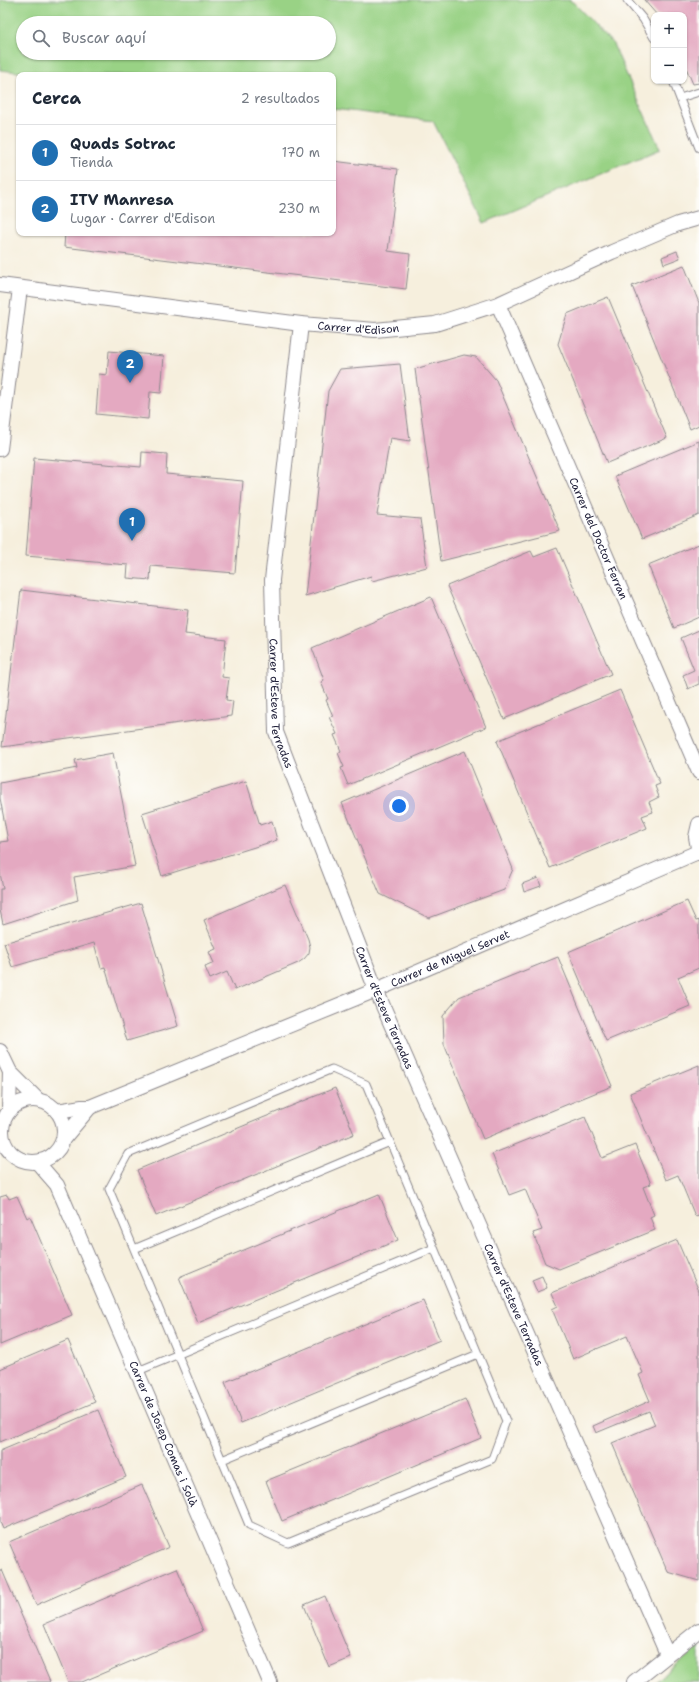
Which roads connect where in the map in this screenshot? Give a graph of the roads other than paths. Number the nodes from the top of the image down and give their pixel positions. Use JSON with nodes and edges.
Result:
{"nodes":[{"id":1,"x":627,"y":0,"type":"edge"},
{"id":2,"x":651,"y":33,"type":"edge"},
{"id":3,"x":674,"y":84,"type":"edge"},
{"id":4,"x":699,"y":92,"type":"edge"},
{"id":5,"x":680,"y":98,"type":"junction"},
{"id":6,"x":698,"y":144,"type":"edge"},
{"id":7,"x":698,"y":221,"type":"edge"},
{"id":8,"x":0,"y":285,"type":"edge"},
{"id":9,"x":20,"y":288,"type":"junction"},
{"id":10,"x":498,"y":304,"type":"junction"},
{"id":11,"x":301,"y":324,"type":"junction"},
{"id":12,"x":0,"y":449,"type":"edge"},
{"id":13,"x":699,"y":772,"type":"edge"},
{"id":14,"x":699,"y":824,"type":"edge"},
{"id":15,"x":699,"y":852,"type":"edge"},
{"id":16,"x":376,"y":990,"type":"junction"},
{"id":17,"x":0,"y":1051,"type":"edge"},
{"id":18,"x":10,"y":1072,"type":"junction"},
{"id":19,"x":37,"y":1099,"type":"junction"},
{"id":20,"x":90,"y":1108,"type":"junction"},
{"id":21,"x":9,"y":1110,"type":"junction"},
{"id":22,"x":57,"y":1111,"type":"junction"},
{"id":23,"x":1,"y":1125,"type":"edge"},
{"id":24,"x":64,"y":1138,"type":"junction"},
{"id":25,"x":390,"y":1142,"type":"junction"},
{"id":26,"x":54,"y":1154,"type":"junction"},
{"id":27,"x":0,"y":1156,"type":"edge"},
{"id":28,"x":17,"y":1158,"type":"junction"},
{"id":29,"x":37,"y":1162,"type":"junction"},
{"id":30,"x":57,"y":1185,"type":"junction"},
{"id":31,"x":434,"y":1248,"type":"junction"},
{"id":32,"x":134,"y":1249,"type":"junction"},
{"id":33,"x":178,"y":1354,"type":"junction"},
{"id":34,"x":478,"y":1354,"type":"junction"},
{"id":35,"x":138,"y":1371,"type":"junction"},
{"id":36,"x":222,"y":1460,"type":"junction"},
{"id":37,"x":699,"y":1630,"type":"edge"},
{"id":38,"x":667,"y":1654,"type":"junction"},
{"id":39,"x":270,"y":1682,"type":"edge"},
{"id":40,"x":634,"y":1682,"type":"edge"}],
"edges":[{"from":1,"to":2,"type":"lane"},
{"from":3,"to":5,"type":"lane"},
{"from":4,"to":5,"type":"lane"},
{"from":5,"to":6,"type":"lane"},
{"from":7,"to":10,"type":"street","name":"Carrer d'Edison"},
{"from":8,"to":9,"type":"street","name":"Carrer d'Edison"},
{"from":9,"to":11,"type":"street","name":"Carrer d'Edison"},
{"from":9,"to":12,"type":"street"},
{"from":10,"to":11,"type":"street","name":"Carrer d'Edison"},
{"from":10,"to":13,"type":"street","name":"Carrer del Doctor Ferran"},
{"from":11,"to":16,"type":"street","name":"Carrer d'Esteve Terradas"},
{"from":14,"to":15,"type":"street"},
{"from":15,"to":16,"type":"street","name":"Carrer de Miguel Servet"},
{"from":16,"to":20,"type":"street","name":"Carrer de Miguel Servet"},
{"from":16,"to":38,"type":"street","name":"Carrer d'Esteve Terradas"},
{"from":17,"to":18,"type":"street"},
{"from":18,"to":19,"type":"street"},
{"from":18,"to":21,"type":"street"},
{"from":19,"to":21,"type":"street"},
{"from":19,"to":22,"type":"street"},
{"from":20,"to":22,"type":"street","name":"Carrer de Miguel Servet"},
{"from":20,"to":24,"type":"street","name":"Carrer de Miguel Servet"},
{"from":21,"to":23,"type":"street"},
{"from":22,"to":24,"type":"street"},
{"from":23,"to":28,"type":"street"},
{"from":24,"to":26,"type":"street"},
{"from":25,"to":31,"type":"lane"},
{"from":25,"to":32,"type":"lane"},
{"from":25,"to":32,"type":"lane"},
{"from":26,"to":29,"type":"street"},
{"from":26,"to":30,"type":"street","name":"Carrer de Josep Comas i Solà"},
{"from":27,"to":28,"type":"street"},
{"from":28,"to":29,"type":"street"},
{"from":29,"to":30,"type":"street","name":"Carrer de Josep Comas i Solà"},
{"from":30,"to":35,"type":"street","name":"Carrer de Josep Comas i Solà"},
{"from":31,"to":33,"type":"lane"},
{"from":31,"to":34,"type":"lane"},
{"from":32,"to":33,"type":"lane"},
{"from":33,"to":35,"type":"lane"},
{"from":33,"to":36,"type":"lane"},
{"from":34,"to":36,"type":"lane"},
{"from":34,"to":36,"type":"lane"},
{"from":35,"to":39,"type":"street","name":"Carrer de Josep Comas i Solà"},
{"from":37,"to":38,"type":"street"},
{"from":38,"to":40,"type":"street"}]}
